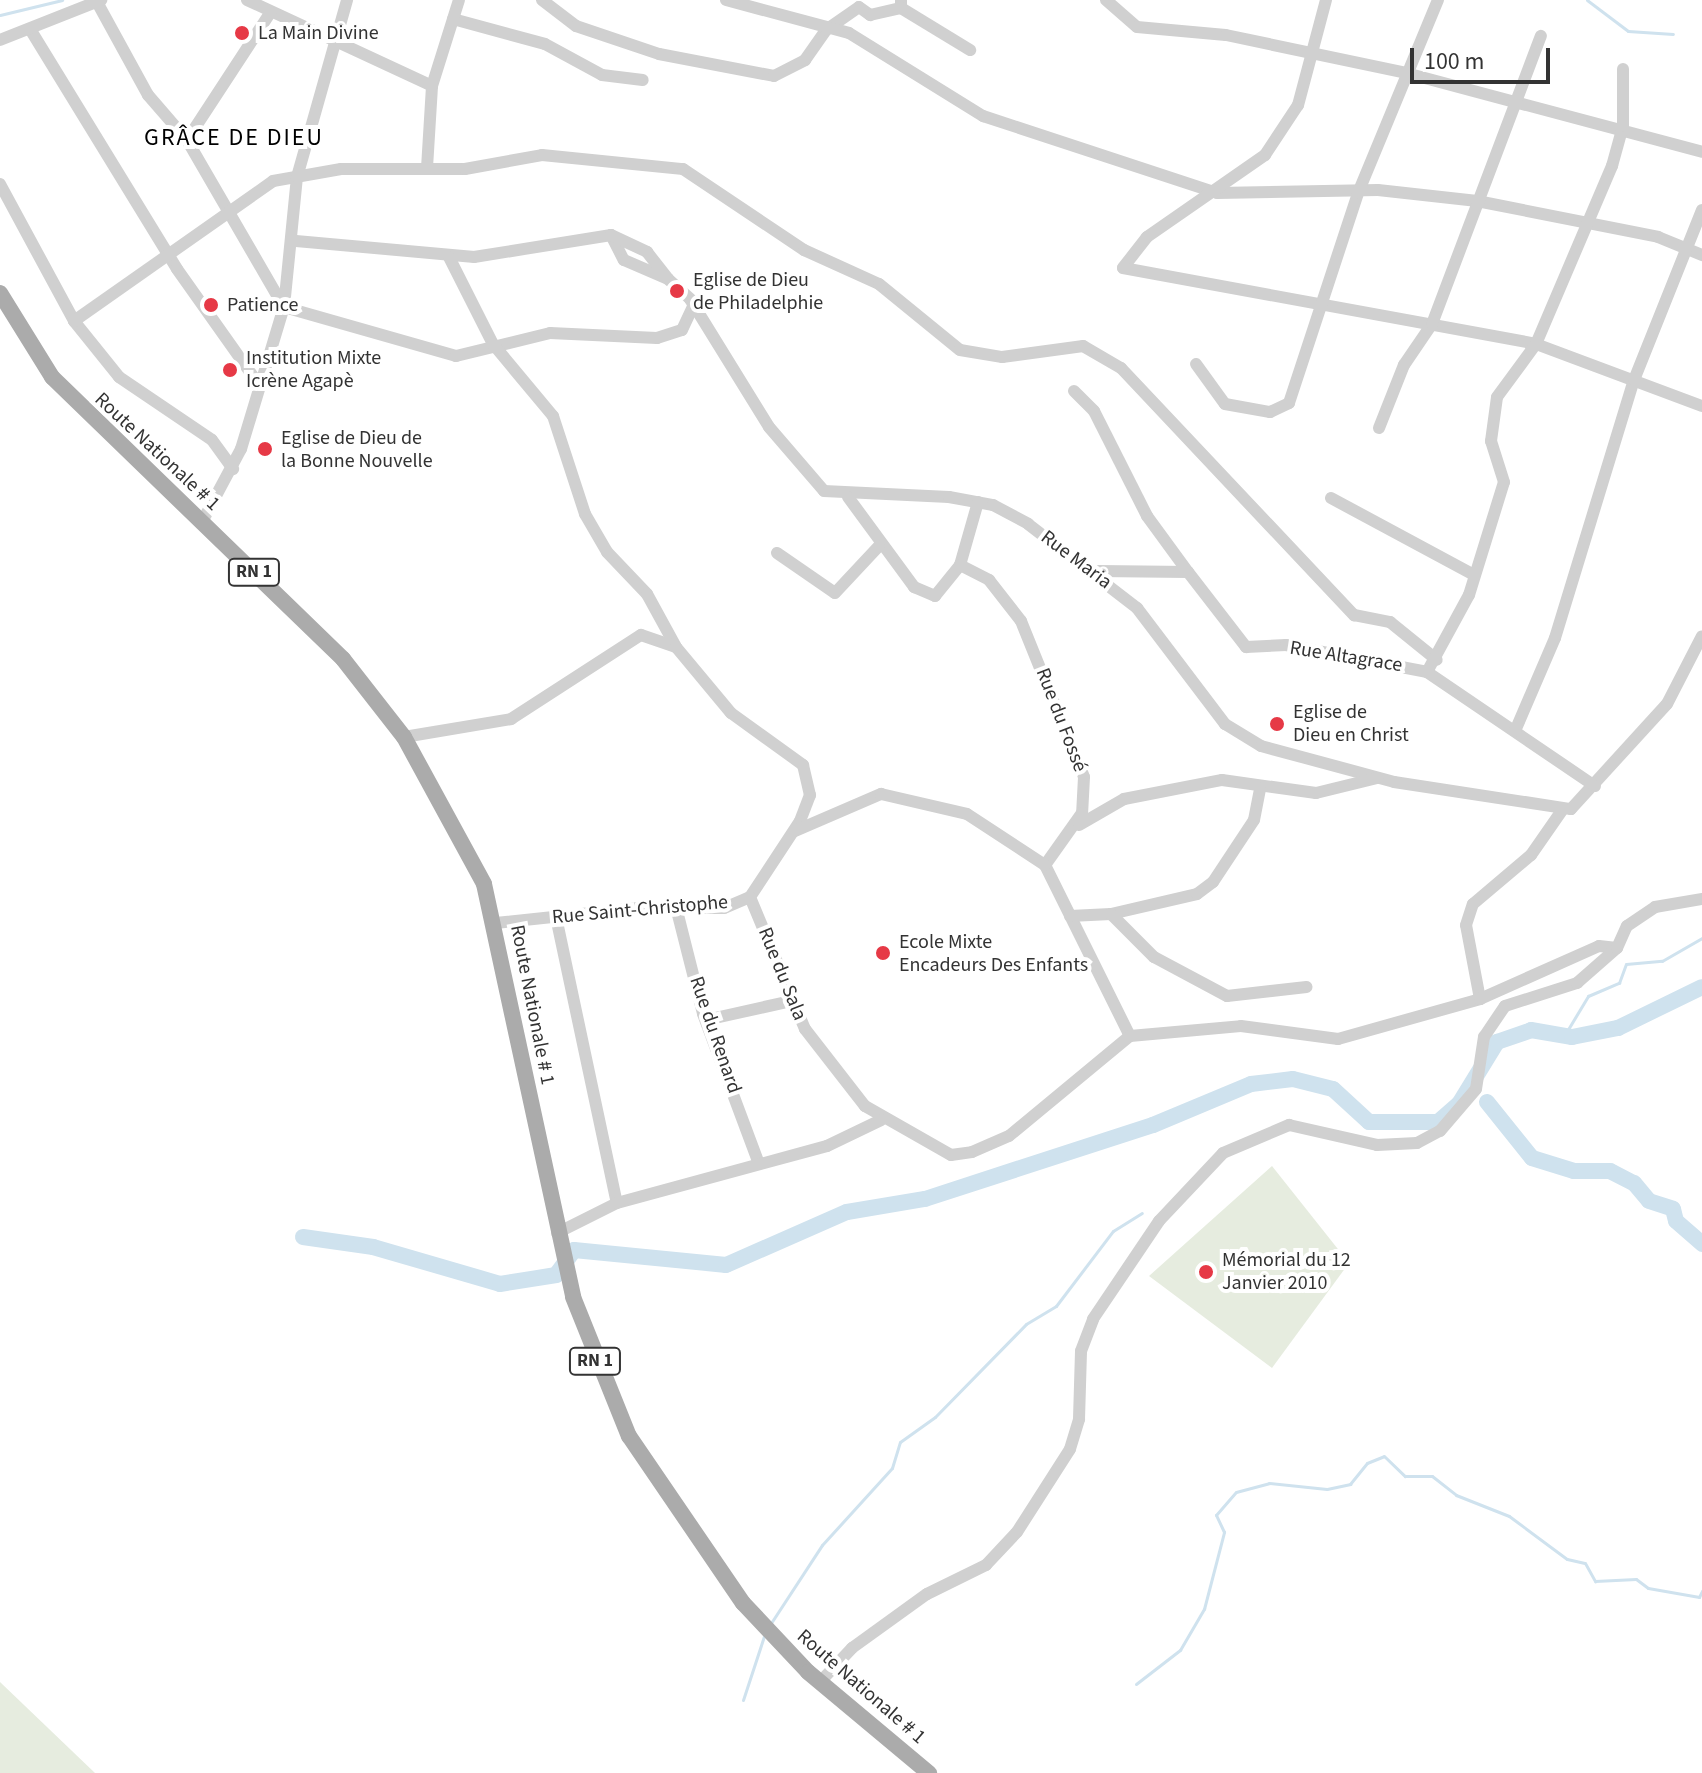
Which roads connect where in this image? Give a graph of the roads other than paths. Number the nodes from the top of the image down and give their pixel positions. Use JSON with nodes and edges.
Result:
{"nodes":[{"id":1,"x":247,"y":0,"type":"edge"},
{"id":2,"x":347,"y":0,"type":"edge"},
{"id":3,"x":459,"y":0,"type":"edge"},
{"id":4,"x":542,"y":0,"type":"edge"},
{"id":5,"x":726,"y":0,"type":"edge"},
{"id":6,"x":1106,"y":0,"type":"edge"},
{"id":7,"x":1326,"y":0,"type":"edge"},
{"id":8,"x":1438,"y":0,"type":"edge"},
{"id":9,"x":99,"y":1,"type":"edge"},
{"id":10,"x":901,"y":4,"type":"edge"},
{"id":11,"x":859,"y":8,"type":"edge"},
{"id":12,"x":270,"y":13,"type":"junction"},
{"id":13,"x":453,"y":19,"type":"junction"},
{"id":14,"x":30,"y":29,"type":"junction"},
{"id":15,"x":826,"y":30,"type":"junction"},
{"id":16,"x":1541,"y":36,"type":"dead end"},
{"id":17,"x":854,"y":37,"type":"junction"},
{"id":18,"x":0,"y":40,"type":"edge"},
{"id":19,"x":334,"y":46,"type":"junction"},
{"id":20,"x":970,"y":50,"type":"dead end"},
{"id":21,"x":1309,"y":55,"type":"junction"},
{"id":22,"x":1623,"y":69,"type":"dead end"},
{"id":23,"x":1406,"y":73,"type":"junction"},
{"id":24,"x":643,"y":80,"type":"dead end"},
{"id":25,"x":432,"y":86,"type":"junction"},
{"id":26,"x":1514,"y":102,"type":"junction"},
{"id":27,"x":1623,"y":126,"type":"junction"},
{"id":28,"x":187,"y":140,"type":"junction"},
{"id":29,"x":1702,"y":152,"type":"edge"},
{"id":30,"x":427,"y":168,"type":"junction"},
{"id":31,"x":297,"y":177,"type":"junction"},
{"id":32,"x":0,"y":184,"type":"edge"},
{"id":33,"x":1217,"y":193,"type":"junction"},
{"id":34,"x":1358,"y":193,"type":"junction"},
{"id":35,"x":1477,"y":201,"type":"junction"},
{"id":36,"x":224,"y":209,"type":"junction"},
{"id":37,"x":1702,"y":210,"type":"edge"},
{"id":38,"x":1588,"y":222,"type":"junction"},
{"id":39,"x":611,"y":235,"type":"junction"},
{"id":40,"x":296,"y":241,"type":"junction"},
{"id":41,"x":1683,"y":247,"type":"junction"},
{"id":42,"x":167,"y":249,"type":"junction"},
{"id":43,"x":1702,"y":255,"type":"edge"},
{"id":44,"x":449,"y":257,"type":"junction"},
{"id":45,"x":668,"y":279,"type":"junction"},
{"id":46,"x":0,"y":293,"type":"edge"},
{"id":47,"x":1326,"y":305,"type":"junction"},
{"id":48,"x":693,"y":306,"type":"junction"},
{"id":49,"x":284,"y":307,"type":"junction"},
{"id":50,"x":74,"y":321,"type":"junction"},
{"id":51,"x":1432,"y":324,"type":"junction"},
{"id":52,"x":493,"y":344,"type":"junction"},
{"id":53,"x":1536,"y":344,"type":"junction"},
{"id":54,"x":1196,"y":364,"type":"dead end"},
{"id":55,"x":1634,"y":380,"type":"junction"},
{"id":56,"x":257,"y":382,"type":"junction"},
{"id":57,"x":1074,"y":391,"type":"dead end"},
{"id":58,"x":1702,"y":406,"type":"edge"},
{"id":59,"x":1379,"y":428,"type":"dead end"},
{"id":60,"x":233,"y":469,"type":"junction"},
{"id":61,"x":848,"y":497,"type":"junction"},
{"id":62,"x":1331,"y":498,"type":"dead end"},
{"id":63,"x":978,"y":502,"type":"junction"},
{"id":64,"x":202,"y":522,"type":"junction"},
{"id":65,"x":879,"y":546,"type":"junction"},
{"id":66,"x":777,"y":553,"type":"dead end"},
{"id":67,"x":960,"y":565,"type":"junction"},
{"id":68,"x":1098,"y":571,"type":"junction"},
{"id":69,"x":1188,"y":572,"type":"junction"},
{"id":70,"x":1474,"y":575,"type":"junction"},
{"id":71,"x":1702,"y":636,"type":"edge"},
{"id":72,"x":676,"y":647,"type":"junction"},
{"id":73,"x":1437,"y":660,"type":"junction"},
{"id":74,"x":1427,"y":672,"type":"junction"},
{"id":75,"x":1515,"y":731,"type":"junction"},
{"id":76,"x":404,"y":737,"type":"junction"},
{"id":77,"x":1377,"y":778,"type":"junction"},
{"id":78,"x":1595,"y":786,"type":"junction"},
{"id":79,"x":1260,"y":789,"type":"junction"},
{"id":80,"x":1563,"y":809,"type":"junction"},
{"id":81,"x":1076,"y":827,"type":"junction"},
{"id":82,"x":795,"y":831,"type":"junction"},
{"id":83,"x":1045,"y":865,"type":"junction"},
{"id":84,"x":750,"y":897,"type":"junction"},
{"id":85,"x":1702,"y":899,"type":"edge"},
{"id":86,"x":676,"y":907,"type":"junction"},
{"id":87,"x":1111,"y":914,"type":"junction"},
{"id":88,"x":1070,"y":916,"type":"junction"},
{"id":89,"x":556,"y":917,"type":"junction"},
{"id":90,"x":496,"y":923,"type":"junction"},
{"id":91,"x":1617,"y":948,"type":"junction"},
{"id":92,"x":1306,"y":987,"type":"dead end"},
{"id":93,"x":1480,"y":999,"type":"junction"},
{"id":94,"x":791,"y":1001,"type":"junction"},
{"id":95,"x":706,"y":1020,"type":"junction"},
{"id":96,"x":1130,"y":1036,"type":"junction"},
{"id":97,"x":881,"y":1120,"type":"junction"},
{"id":98,"x":758,"y":1161,"type":"junction"},
{"id":99,"x":617,"y":1203,"type":"junction"},
{"id":100,"x":557,"y":1233,"type":"junction"},
{"id":101,"x":820,"y":1682,"type":"junction"},
{"id":102,"x":929,"y":1773,"type":"edge"}],
"edges":[{"from":1,"to":12,"type":"street"},
{"from":2,"to":19,"type":"street"},
{"from":3,"to":13,"type":"street"},
{"from":4,"to":15,"type":"street"},
{"from":5,"to":15,"type":"street"},
{"from":6,"to":21,"type":"street"},
{"from":7,"to":21,"type":"street"},
{"from":8,"to":23,"type":"street"},
{"from":9,"to":14,"type":"street"},
{"from":9,"to":28,"type":"street"},
{"from":10,"to":11,"type":"street"},
{"from":10,"to":20,"type":"street"},
{"from":11,"to":15,"type":"street"},
{"from":11,"to":17,"type":"street"},
{"from":12,"to":19,"type":"street"},
{"from":12,"to":28,"type":"street"},
{"from":13,"to":24,"type":"street"},
{"from":13,"to":25,"type":"street"},
{"from":14,"to":18,"type":"street"},
{"from":14,"to":42,"type":"street"},
{"from":15,"to":17,"type":"street"},
{"from":16,"to":26,"type":"street"},
{"from":17,"to":33,"type":"street"},
{"from":19,"to":25,"type":"street"},
{"from":19,"to":31,"type":"street"},
{"from":21,"to":23,"type":"street"},
{"from":21,"to":33,"type":"street"},
{"from":22,"to":27,"type":"street"},
{"from":23,"to":26,"type":"street"},
{"from":23,"to":34,"type":"street"},
{"from":25,"to":30,"type":"street"},
{"from":26,"to":27,"type":"street"},
{"from":26,"to":35,"type":"street"},
{"from":27,"to":29,"type":"street"},
{"from":27,"to":38,"type":"street"},
{"from":28,"to":36,"type":"street"},
{"from":30,"to":31,"type":"street"},
{"from":30,"to":73,"type":"street"},
{"from":31,"to":36,"type":"street"},
{"from":31,"to":40,"type":"street"},
{"from":32,"to":50,"type":"street"},
{"from":33,"to":34,"type":"street"},
{"from":33,"to":47,"type":"street"},
{"from":34,"to":35,"type":"street"},
{"from":34,"to":47,"type":"street"},
{"from":35,"to":38,"type":"street"},
{"from":35,"to":51,"type":"street"},
{"from":36,"to":42,"type":"street"},
{"from":36,"to":49,"type":"street"},
{"from":37,"to":41,"type":"street"},
{"from":38,"to":41,"type":"street"},
{"from":38,"to":53,"type":"street"},
{"from":39,"to":44,"type":"street"},
{"from":39,"to":45,"type":"street"},
{"from":39,"to":45,"type":"street"},
{"from":40,"to":44,"type":"street"},
{"from":40,"to":49,"type":"street"},
{"from":41,"to":43,"type":"street"},
{"from":41,"to":55,"type":"street"},
{"from":42,"to":50,"type":"street"},
{"from":42,"to":56,"type":"street"},
{"from":44,"to":52,"type":"street","name":"Rue Saint-Christophe"},
{"from":45,"to":48,"type":"street"},
{"from":46,"to":64,"type":"main road","name":"Route Nationale # 1","number":"RN 1"},
{"from":47,"to":51,"type":"street"},
{"from":47,"to":54,"type":"street"},
{"from":48,"to":52,"type":"street"},
{"from":48,"to":61,"type":"street"},
{"from":49,"to":52,"type":"street"},
{"from":49,"to":56,"type":"street"},
{"from":50,"to":60,"type":"street"},
{"from":51,"to":53,"type":"street"},
{"from":51,"to":59,"type":"street"},
{"from":52,"to":72,"type":"street","name":"Rue Saint-Christophe"},
{"from":53,"to":55,"type":"street"},
{"from":53,"to":70,"type":"street"},
{"from":55,"to":58,"type":"street"},
{"from":55,"to":75,"type":"street"},
{"from":56,"to":60,"type":"street"},
{"from":57,"to":69,"type":"street"},
{"from":60,"to":64,"type":"street"},
{"from":61,"to":63,"type":"street","name":"Rue Maria"},
{"from":61,"to":65,"type":"street"},
{"from":62,"to":70,"type":"street"},
{"from":63,"to":67,"type":"street"},
{"from":63,"to":68,"type":"street","name":"Rue Maria"},
{"from":64,"to":76,"type":"main road","name":"Route Nationale # 1","number":"RN 1"},
{"from":65,"to":66,"type":"street"},
{"from":65,"to":67,"type":"street"},
{"from":67,"to":81,"type":"street","name":"Rue du Fossé"},
{"from":68,"to":69,"type":"street"},
{"from":68,"to":77,"type":"street","name":"Rue Maria"},
{"from":69,"to":74,"type":"street","name":"Rue Altagrace"},
{"from":70,"to":73,"type":"street"},
{"from":71,"to":78,"type":"street"},
{"from":72,"to":76,"type":"street"},
{"from":72,"to":82,"type":"street","name":"Rue Saint-Christophe"},
{"from":73,"to":74,"type":"street"},
{"from":74,"to":75,"type":"street","name":"Rue Altagrace"},
{"from":75,"to":78,"type":"street","name":"Rue Altagrace"},
{"from":76,"to":90,"type":"main road","name":"Route Nationale # 1","number":"RN 1"},
{"from":77,"to":79,"type":"street"},
{"from":77,"to":80,"type":"street","name":"Rue Maria"},
{"from":78,"to":80,"type":"street"},
{"from":79,"to":81,"type":"street"},
{"from":79,"to":87,"type":"street"},
{"from":80,"to":93,"type":"street"},
{"from":81,"to":83,"type":"street","name":"Rue du Fossé"},
{"from":82,"to":83,"type":"street"},
{"from":82,"to":84,"type":"street","name":"Rue Saint-Christophe"},
{"from":83,"to":88,"type":"street"},
{"from":84,"to":86,"type":"street","name":"Rue Saint-Christophe"},
{"from":84,"to":94,"type":"street","name":"Rue du Sala"},
{"from":85,"to":91,"type":"street"},
{"from":86,"to":89,"type":"street","name":"Rue Saint-Christophe"},
{"from":86,"to":95,"type":"street","name":"Rue du Renard"},
{"from":87,"to":88,"type":"street"},
{"from":87,"to":92,"type":"street"},
{"from":88,"to":96,"type":"street"},
{"from":89,"to":90,"type":"street","name":"Rue Saint-Christophe"},
{"from":89,"to":99,"type":"street"},
{"from":90,"to":100,"type":"main road","name":"Route Nationale # 1","number":"RN 1"},
{"from":91,"to":93,"type":"street"},
{"from":91,"to":101,"type":"street"},
{"from":93,"to":96,"type":"street"},
{"from":94,"to":95,"type":"street"},
{"from":94,"to":97,"type":"street","name":"Rue du Sala"},
{"from":95,"to":98,"type":"street","name":"Rue du Renard"},
{"from":96,"to":97,"type":"street"},
{"from":97,"to":98,"type":"street"},
{"from":98,"to":99,"type":"street"},
{"from":99,"to":100,"type":"street"},
{"from":100,"to":101,"type":"main road","name":"Route Nationale # 1","number":"RN 1"},
{"from":101,"to":102,"type":"main road","name":"Route Nationale # 1","number":"RN 1"}]}
